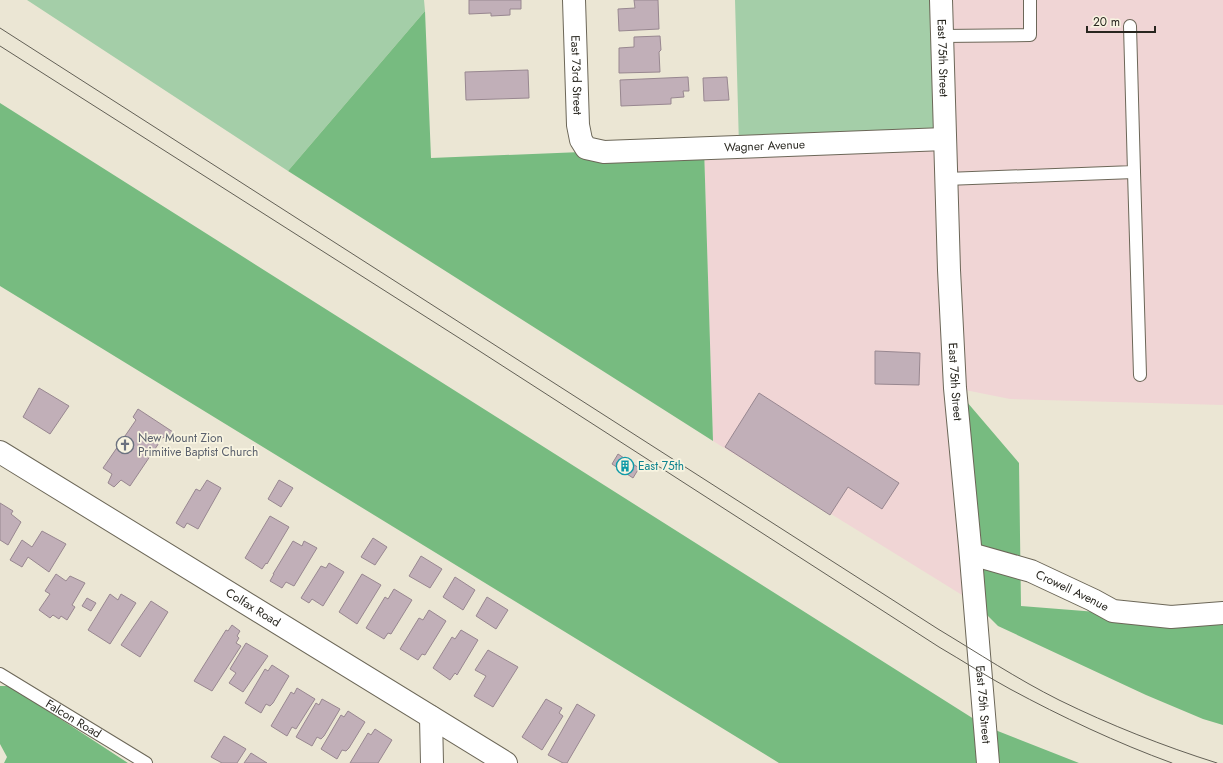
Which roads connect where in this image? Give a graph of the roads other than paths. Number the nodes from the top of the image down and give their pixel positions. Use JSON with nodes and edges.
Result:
{"nodes":[{"id":1,"x":574,"y":0,"type":"edge"},
{"id":2,"x":940,"y":0,"type":"edge"},
{"id":3,"x":1030,"y":0,"type":"edge"},
{"id":4,"x":1130,"y":26,"type":"dead end"},
{"id":5,"x":942,"y":36,"type":"junction"},
{"id":6,"x":945,"y":139,"type":"junction"},
{"id":7,"x":586,"y":148,"type":"joint"},
{"id":8,"x":1134,"y":172,"type":"junction"},
{"id":9,"x":946,"y":179,"type":"junction"},
{"id":10,"x":1140,"y":376,"type":"dead end"},
{"id":11,"x":0,"y":452,"type":"edge"},
{"id":12,"x":971,"y":554,"type":"junction"},
{"id":13,"x":1223,"y":613,"type":"edge"},
{"id":14,"x":0,"y":674,"type":"edge"},
{"id":15,"x":431,"y":717,"type":"junction"},
{"id":16,"x":146,"y":763,"type":"edge"},
{"id":17,"x":432,"y":763,"type":"edge"},
{"id":18,"x":506,"y":763,"type":"edge"},
{"id":19,"x":988,"y":763,"type":"edge"}],
"edges":[{"from":1,"to":7,"type":"street","name":"East 73rd Street"},
{"from":2,"to":5,"type":"street","name":"East 75th Street"},
{"from":3,"to":5,"type":"lane"},
{"from":4,"to":8,"type":"lane"},
{"from":5,"to":6,"type":"street","name":"East 75th Street"},
{"from":6,"to":7,"type":"street","name":"Wagner Avenue"},
{"from":6,"to":9,"type":"street","name":"East 75th Street"},
{"from":8,"to":9,"type":"lane"},
{"from":8,"to":10,"type":"lane"},
{"from":9,"to":12,"type":"street","name":"East 75th Street"},
{"from":11,"to":15,"type":"street","name":"Colfax Road"},
{"from":12,"to":13,"type":"street","name":"Crowell Avenue"},
{"from":12,"to":19,"type":"street","name":"East 75th Street"},
{"from":14,"to":16,"type":"lane","name":"Falcon Road"},
{"from":15,"to":17,"type":"street"},
{"from":15,"to":18,"type":"street","name":"Colfax Road"}]}
